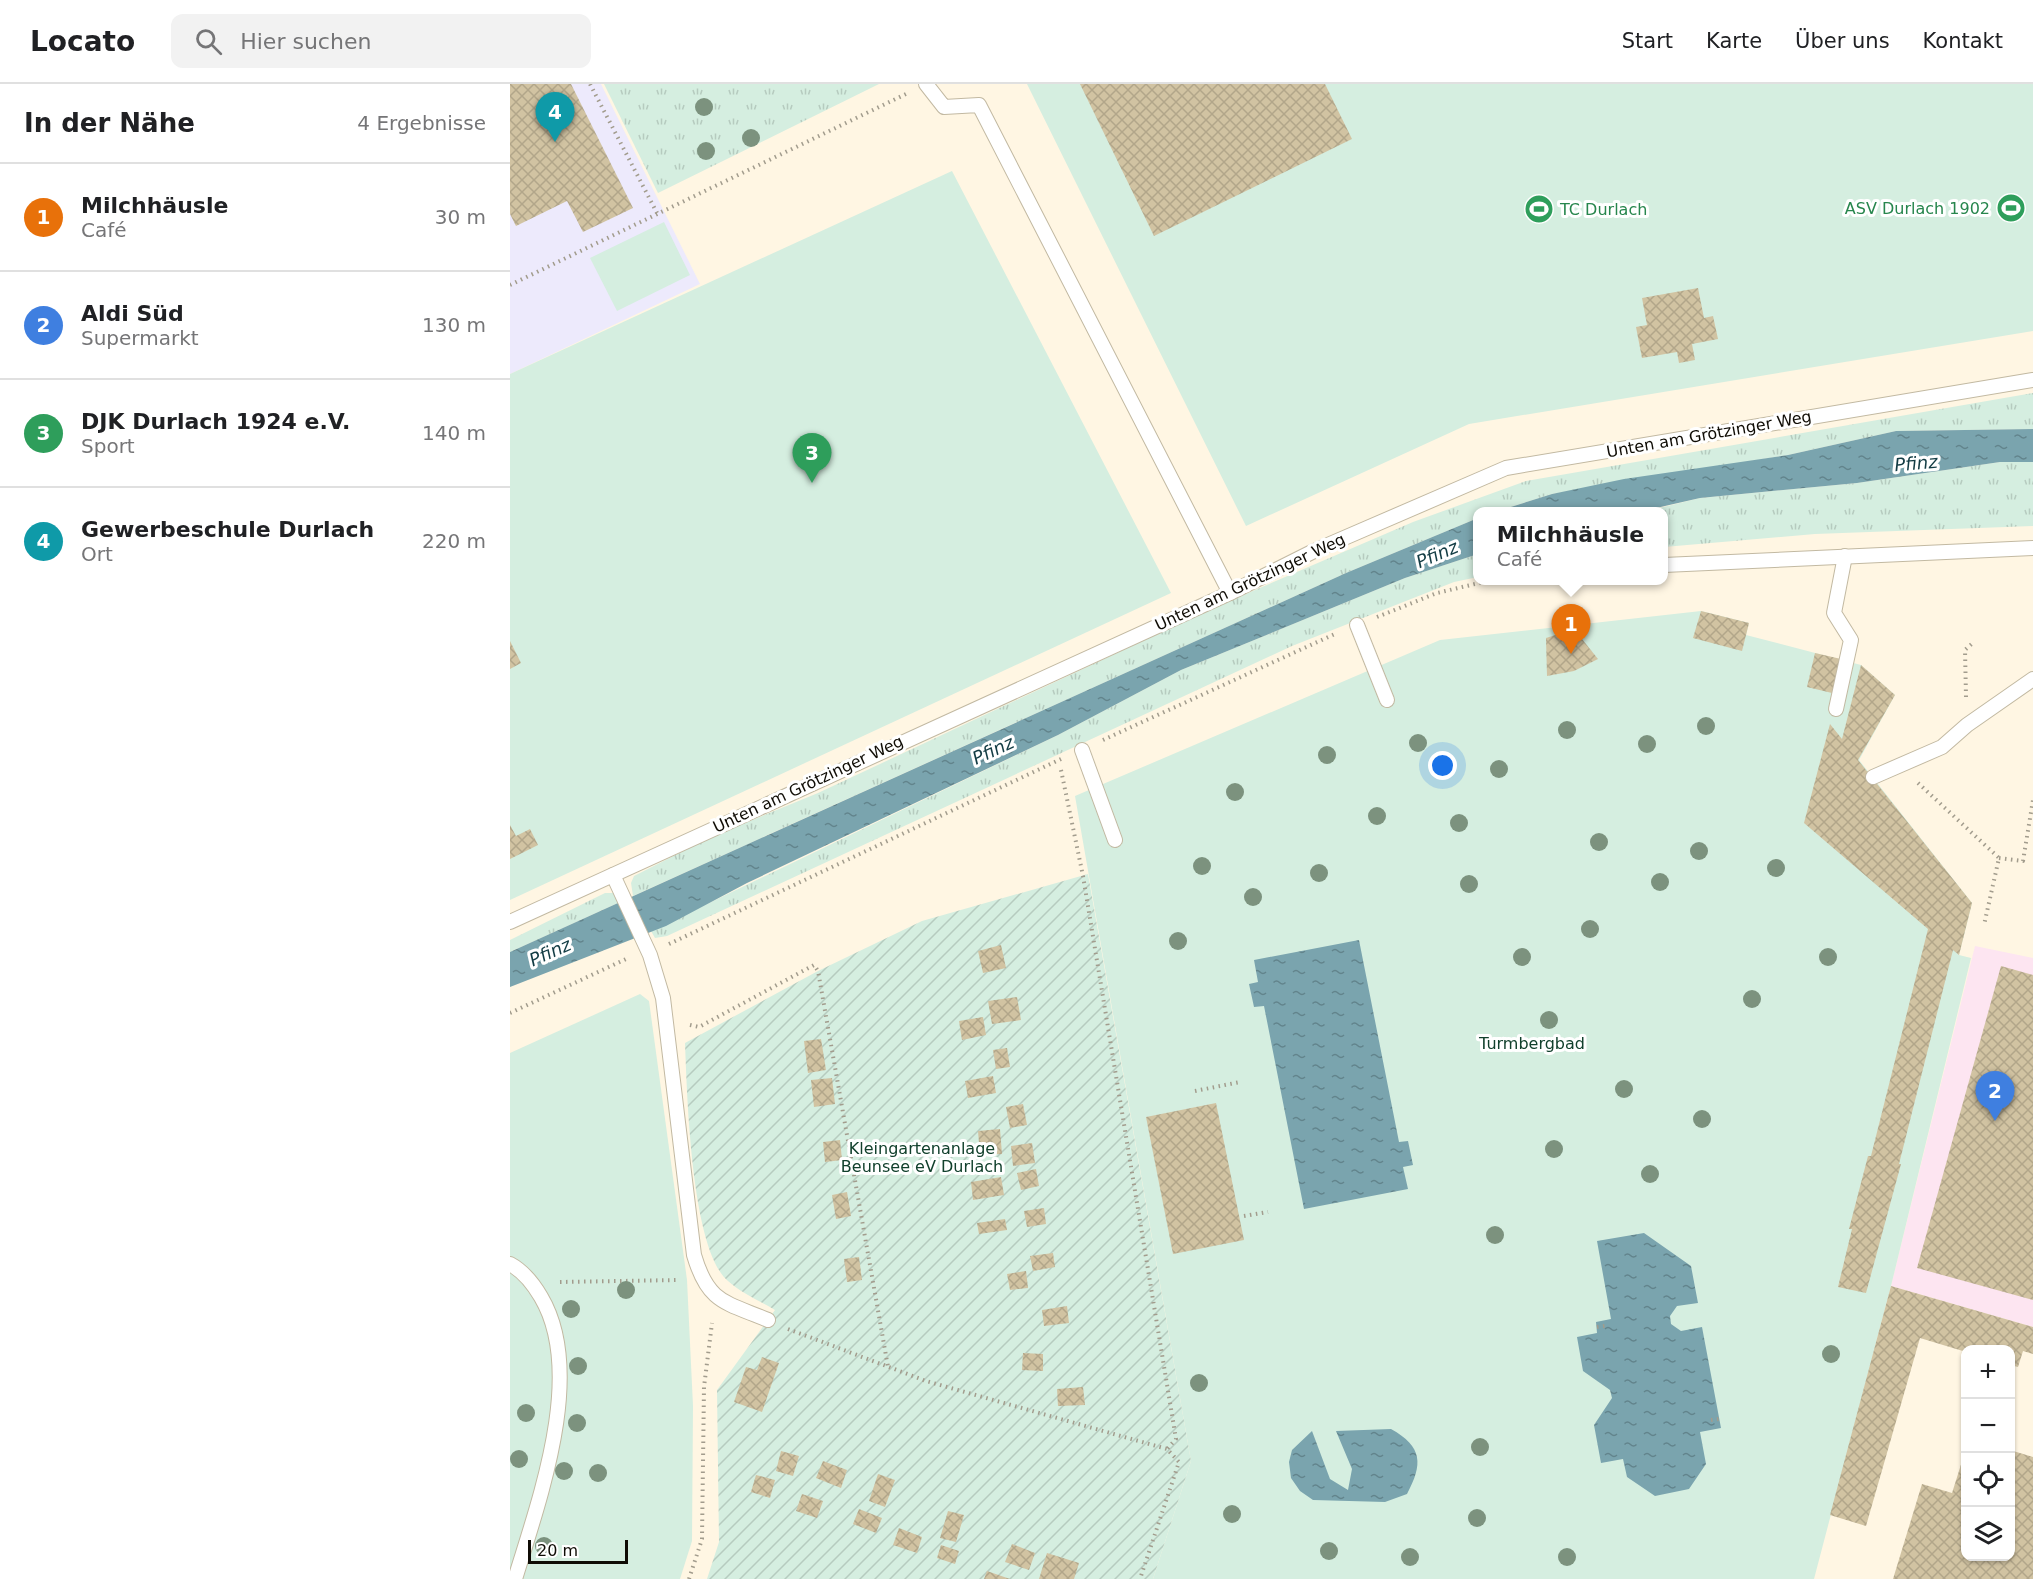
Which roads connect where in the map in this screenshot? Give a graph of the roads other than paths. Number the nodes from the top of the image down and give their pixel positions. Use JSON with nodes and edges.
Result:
{"nodes":[{"id":1,"x":926,"y":84,"type":"edge"},
{"id":2,"x":2033,"y":380,"type":"edge"},
{"id":3,"x":2033,"y":548,"type":"edge"},
{"id":4,"x":1845,"y":556,"type":"junction"},
{"id":5,"x":1668,"y":565,"type":"edge"},
{"id":6,"x":1230,"y":593,"type":"junction"},
{"id":7,"x":1357,"y":625,"type":"dead end"},
{"id":8,"x":2033,"y":679,"type":"edge"},
{"id":9,"x":1387,"y":700,"type":"dead end"},
{"id":10,"x":1836,"y":709,"type":"dead end"},
{"id":11,"x":1082,"y":750,"type":"dead end"},
{"id":12,"x":1873,"y":777,"type":"dead end"},
{"id":13,"x":1115,"y":840,"type":"dead end"},
{"id":14,"x":613,"y":874,"type":"junction"},
{"id":15,"x":510,"y":922,"type":"edge"},
{"id":16,"x":510,"y":1264,"type":"edge"},
{"id":17,"x":768,"y":1320,"type":"road end"},
{"id":18,"x":515,"y":1579,"type":"edge"}],
"edges":[{"from":1,"to":6,"type":"lane"},
{"from":2,"to":6,"type":"lane","name":"Unten am Grötzinger Weg"},
{"from":3,"to":4,"type":"lane"},
{"from":4,"to":5,"type":"lane"},
{"from":4,"to":10,"type":"lane"},
{"from":6,"to":14,"type":"lane","name":"Unten am Grötzinger Weg"},
{"from":7,"to":9,"type":"lane"},
{"from":8,"to":12,"type":"lane"},
{"from":11,"to":13,"type":"lane"},
{"from":14,"to":15,"type":"lane","name":"Unten am Grötzinger Weg"},
{"from":14,"to":17,"type":"lane"},
{"from":16,"to":18,"type":"lane"}]}
